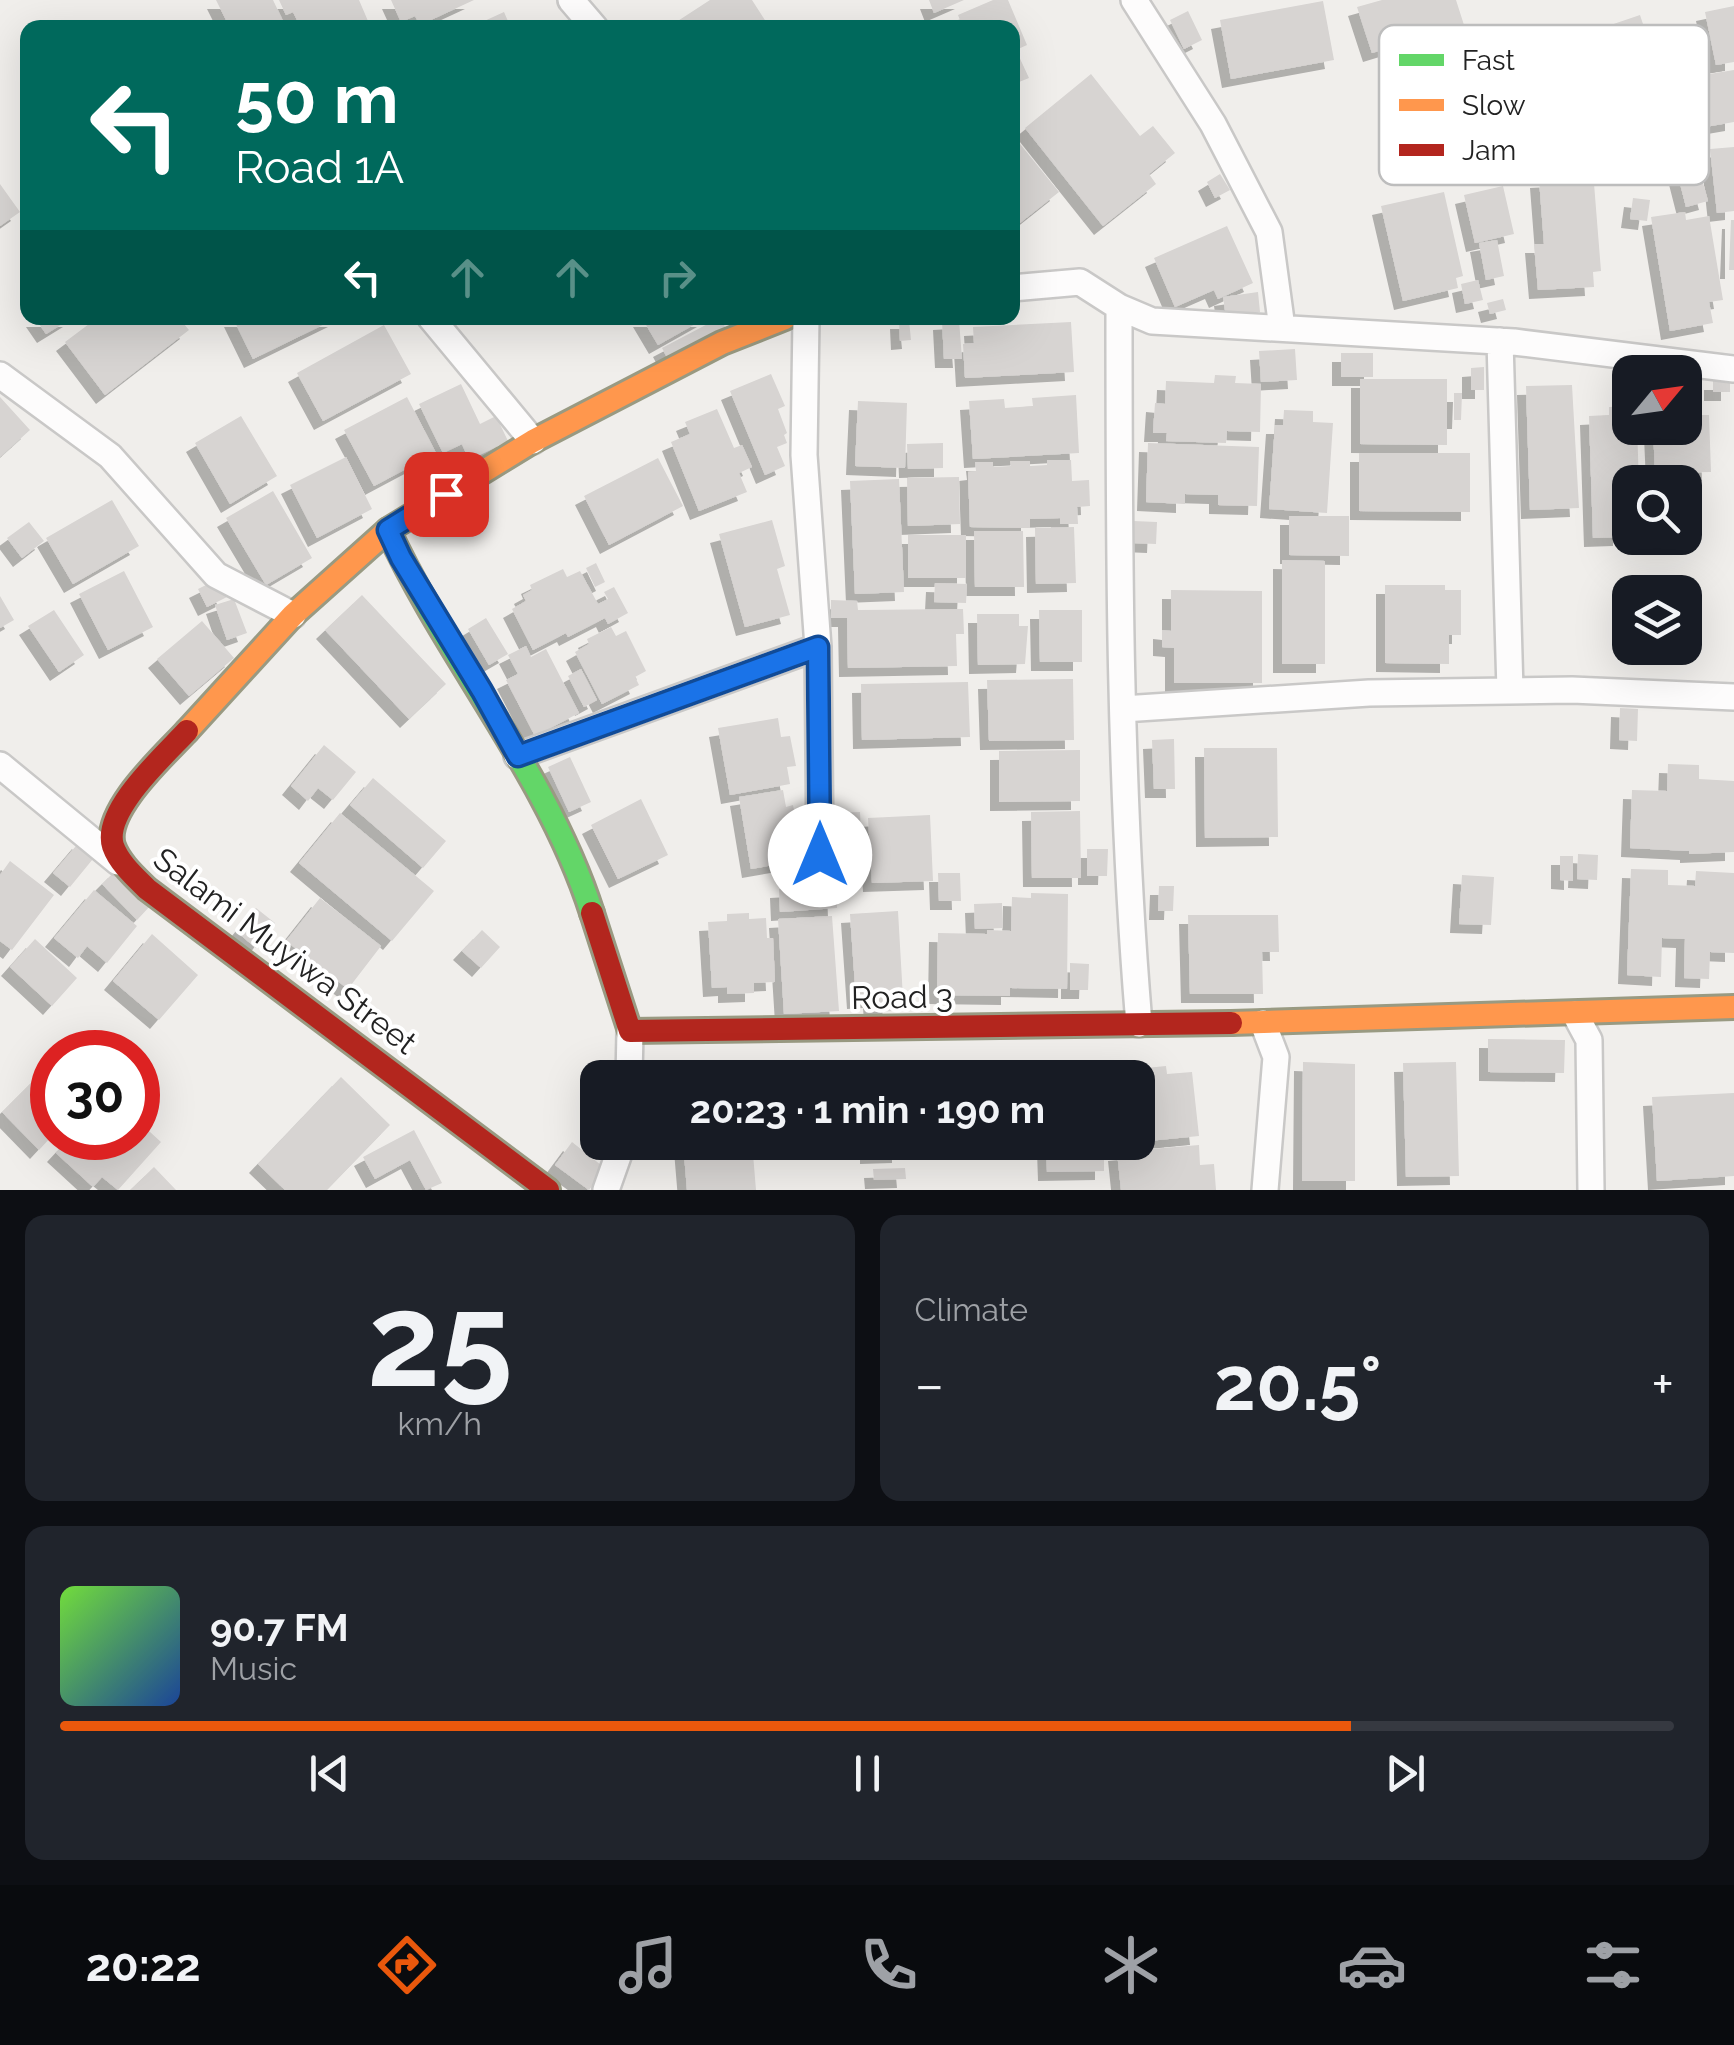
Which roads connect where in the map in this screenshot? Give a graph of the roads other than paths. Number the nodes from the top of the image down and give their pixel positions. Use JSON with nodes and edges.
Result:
{"nodes":[{"id":1,"x":571,"y":0,"type":"edge"},
{"id":2,"x":1134,"y":0,"type":"edge"},
{"id":3,"x":587,"y":20,"type":"edge"},
{"id":4,"x":1020,"y":287,"type":"edge"},
{"id":5,"x":1119,"y":308,"type":"junction"},
{"id":6,"x":437,"y":325,"type":"edge"},
{"id":7,"x":767,"y":325,"type":"edge"},
{"id":8,"x":806,"y":325,"type":"edge"},
{"id":9,"x":1282,"y":328,"type":"junction"},
{"id":10,"x":1500,"y":341,"type":"junction"},
{"id":11,"x":1734,"y":369,"type":"edge"},
{"id":12,"x":0,"y":375,"type":"edge"},
{"id":13,"x":533,"y":441,"type":"junction"},
{"id":14,"x":388,"y":530,"type":"junction"},
{"id":15,"x":293,"y":615,"type":"junction"},
{"id":16,"x":818,"y":647,"type":"junction"},
{"id":17,"x":1510,"y":691,"type":"junction"},
{"id":18,"x":1734,"y":697,"type":"edge"},
{"id":19,"x":1123,"y":709,"type":"junction"},
{"id":20,"x":518,"y":756,"type":"junction"},
{"id":21,"x":0,"y":766,"type":"edge"},
{"id":22,"x":820,"y":855,"type":"dead end"},
{"id":23,"x":118,"y":862,"type":"junction"},
{"id":24,"x":1734,"y":1007,"type":"edge"},
{"id":25,"x":1575,"y":1014,"type":"junction"},
{"id":26,"x":1263,"y":1022,"type":"junction"},
{"id":27,"x":1139,"y":1024,"type":"junction"},
{"id":28,"x":630,"y":1030,"type":"junction"},
{"id":29,"x":629,"y":1060,"type":"edge"},
{"id":30,"x":616,"y":1160,"type":"edge"},
{"id":31,"x":548,"y":1190,"type":"edge"},
{"id":32,"x":606,"y":1190,"type":"edge"},
{"id":33,"x":1265,"y":1190,"type":"edge"},
{"id":34,"x":1591,"y":1190,"type":"edge"}],
"edges":[{"from":1,"to":3,"type":"street"},
{"from":2,"to":9,"type":"street"},
{"from":4,"to":5,"type":"street"},
{"from":5,"to":9,"type":"street"},
{"from":5,"to":19,"type":"street"},
{"from":6,"to":13,"type":"street"},
{"from":7,"to":13,"type":"street","name":"Salami Muyiwa Street"},
{"from":8,"to":16,"type":"street"},
{"from":9,"to":10,"type":"street"},
{"from":10,"to":11,"type":"street"},
{"from":10,"to":17,"type":"street"},
{"from":12,"to":15,"type":"street"},
{"from":13,"to":14,"type":"street","name":"Salami Muyiwa Street"},
{"from":14,"to":15,"type":"street","name":"Salami Muyiwa Street"},
{"from":14,"to":20,"type":"street"},
{"from":15,"to":23,"type":"street","name":"Salami Muyiwa Street"},
{"from":16,"to":20,"type":"street"},
{"from":16,"to":22,"type":"street"},
{"from":17,"to":18,"type":"street"},
{"from":17,"to":19,"type":"street"},
{"from":19,"to":27,"type":"street"},
{"from":20,"to":28,"type":"street"},
{"from":21,"to":23,"type":"street"},
{"from":23,"to":31,"type":"street","name":"Salami Muyiwa Street"},
{"from":24,"to":25,"type":"street","name":"Road 3"},
{"from":25,"to":26,"type":"street","name":"Road 3"},
{"from":25,"to":34,"type":"street"},
{"from":26,"to":27,"type":"street","name":"Road 3"},
{"from":26,"to":33,"type":"street"},
{"from":27,"to":28,"type":"street","name":"Road 3"},
{"from":28,"to":29,"type":"street"},
{"from":30,"to":32,"type":"street"}]}
